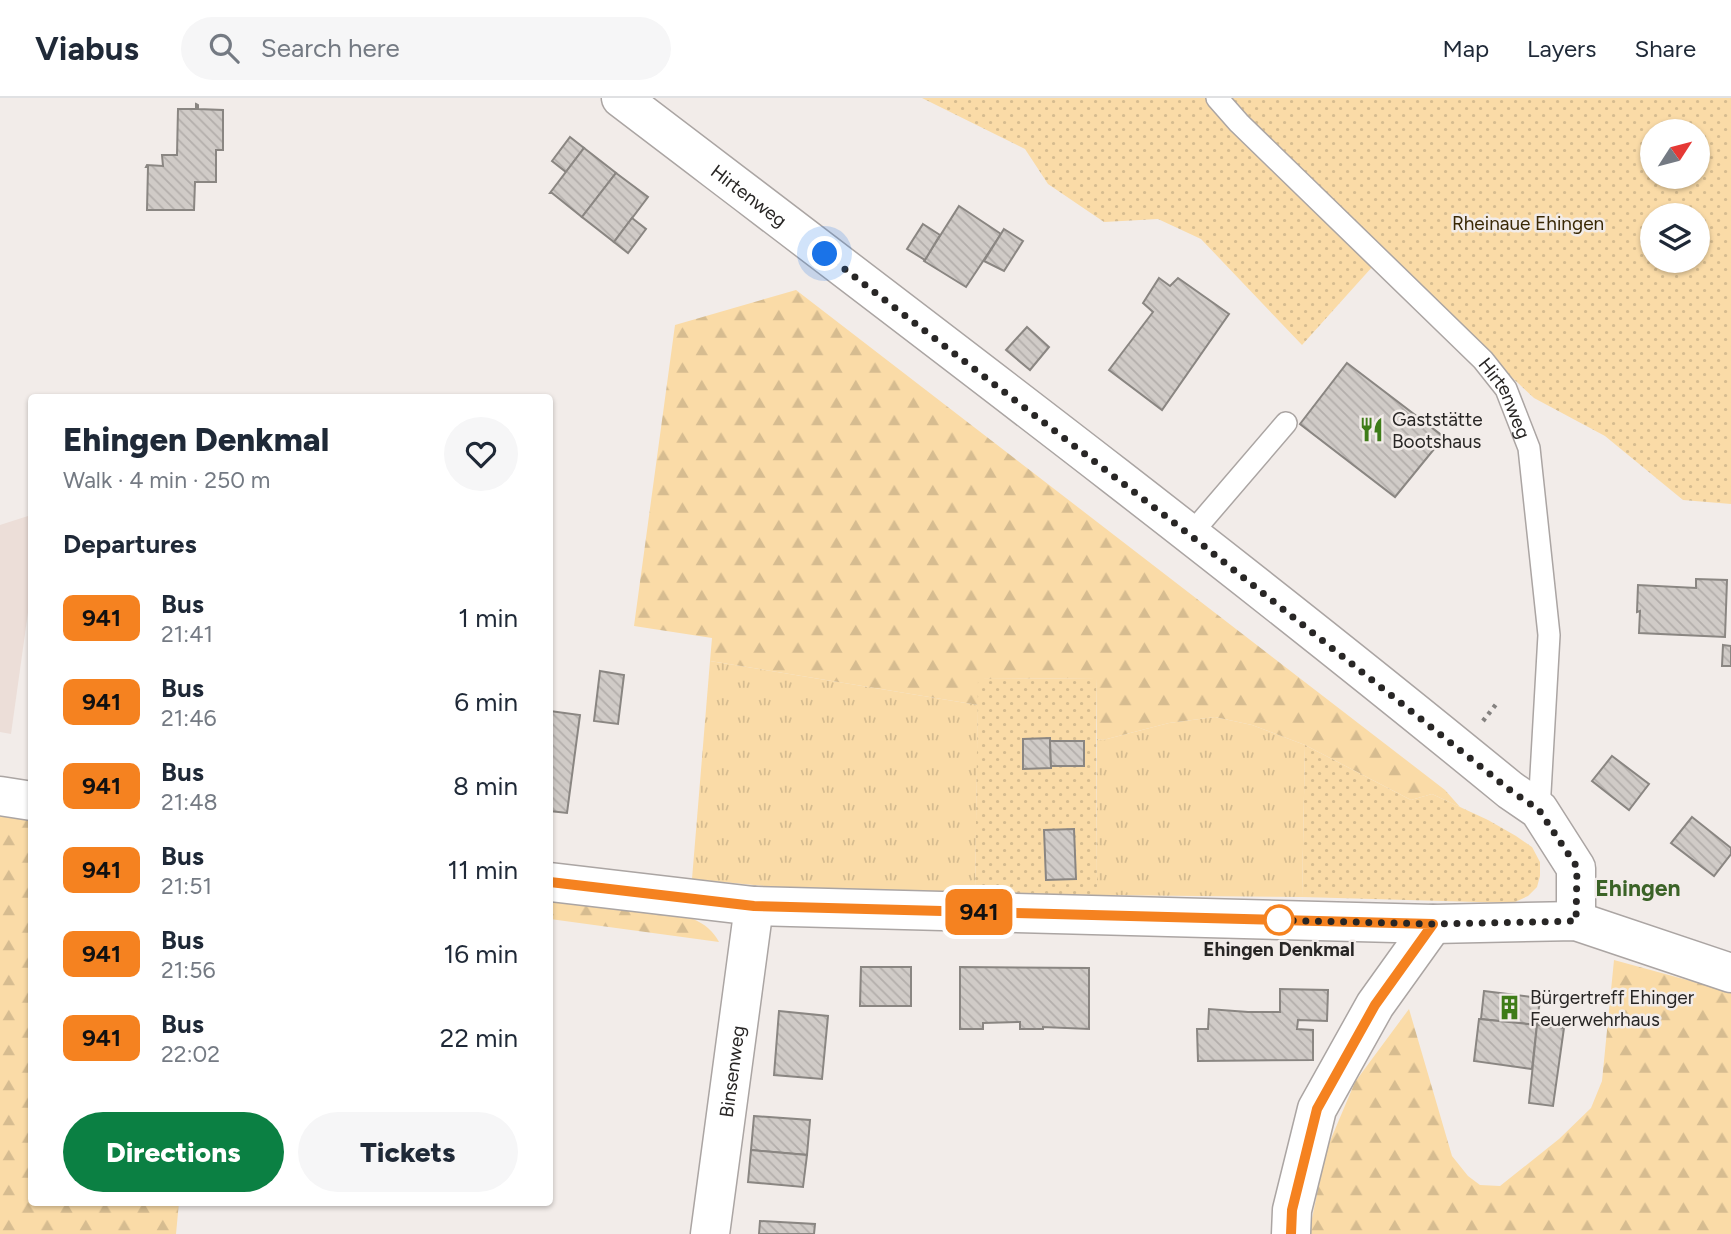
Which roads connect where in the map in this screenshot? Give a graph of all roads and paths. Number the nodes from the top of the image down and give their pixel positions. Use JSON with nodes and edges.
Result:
{"nodes":[{"id":1,"x":621,"y":98,"type":"edge"},
{"id":2,"x":1217,"y":98,"type":"edge"},
{"id":3,"x":1286,"y":423,"type":"dead end"},
{"id":4,"x":1190,"y":535,"type":"junction"},
{"id":5,"x":0,"y":796,"type":"edge"},
{"id":6,"x":28,"y":800,"type":"edge"},
{"id":7,"x":1539,"y":810,"type":"junction"},
{"id":8,"x":553,"y":882,"type":"edge"},
{"id":9,"x":754,"y":906,"type":"junction"},
{"id":10,"x":1576,"y":921,"type":"junction"},
{"id":11,"x":1433,"y":924,"type":"junction"},
{"id":12,"x":1731,"y":973,"type":"edge"},
{"id":13,"x":710,"y":1234,"type":"edge"},
{"id":14,"x":1291,"y":1234,"type":"edge"}],
"edges":[{"from":1,"to":4,"type":"street","name":"Hirtenweg"},
{"from":2,"to":7,"type":"lane","name":"Hirtenweg"},
{"from":3,"to":4,"type":"lane"},
{"from":4,"to":7,"type":"street","name":"Hirtenweg"},
{"from":5,"to":6,"type":"street"},
{"from":7,"to":10,"type":"street","name":"Hirtenweg"},
{"from":8,"to":9,"type":"street"},
{"from":9,"to":11,"type":"street"},
{"from":9,"to":13,"type":"street","name":"Binsenweg"},
{"from":10,"to":11,"type":"street"},
{"from":10,"to":12,"type":"street"},
{"from":11,"to":14,"type":"street"}]}
